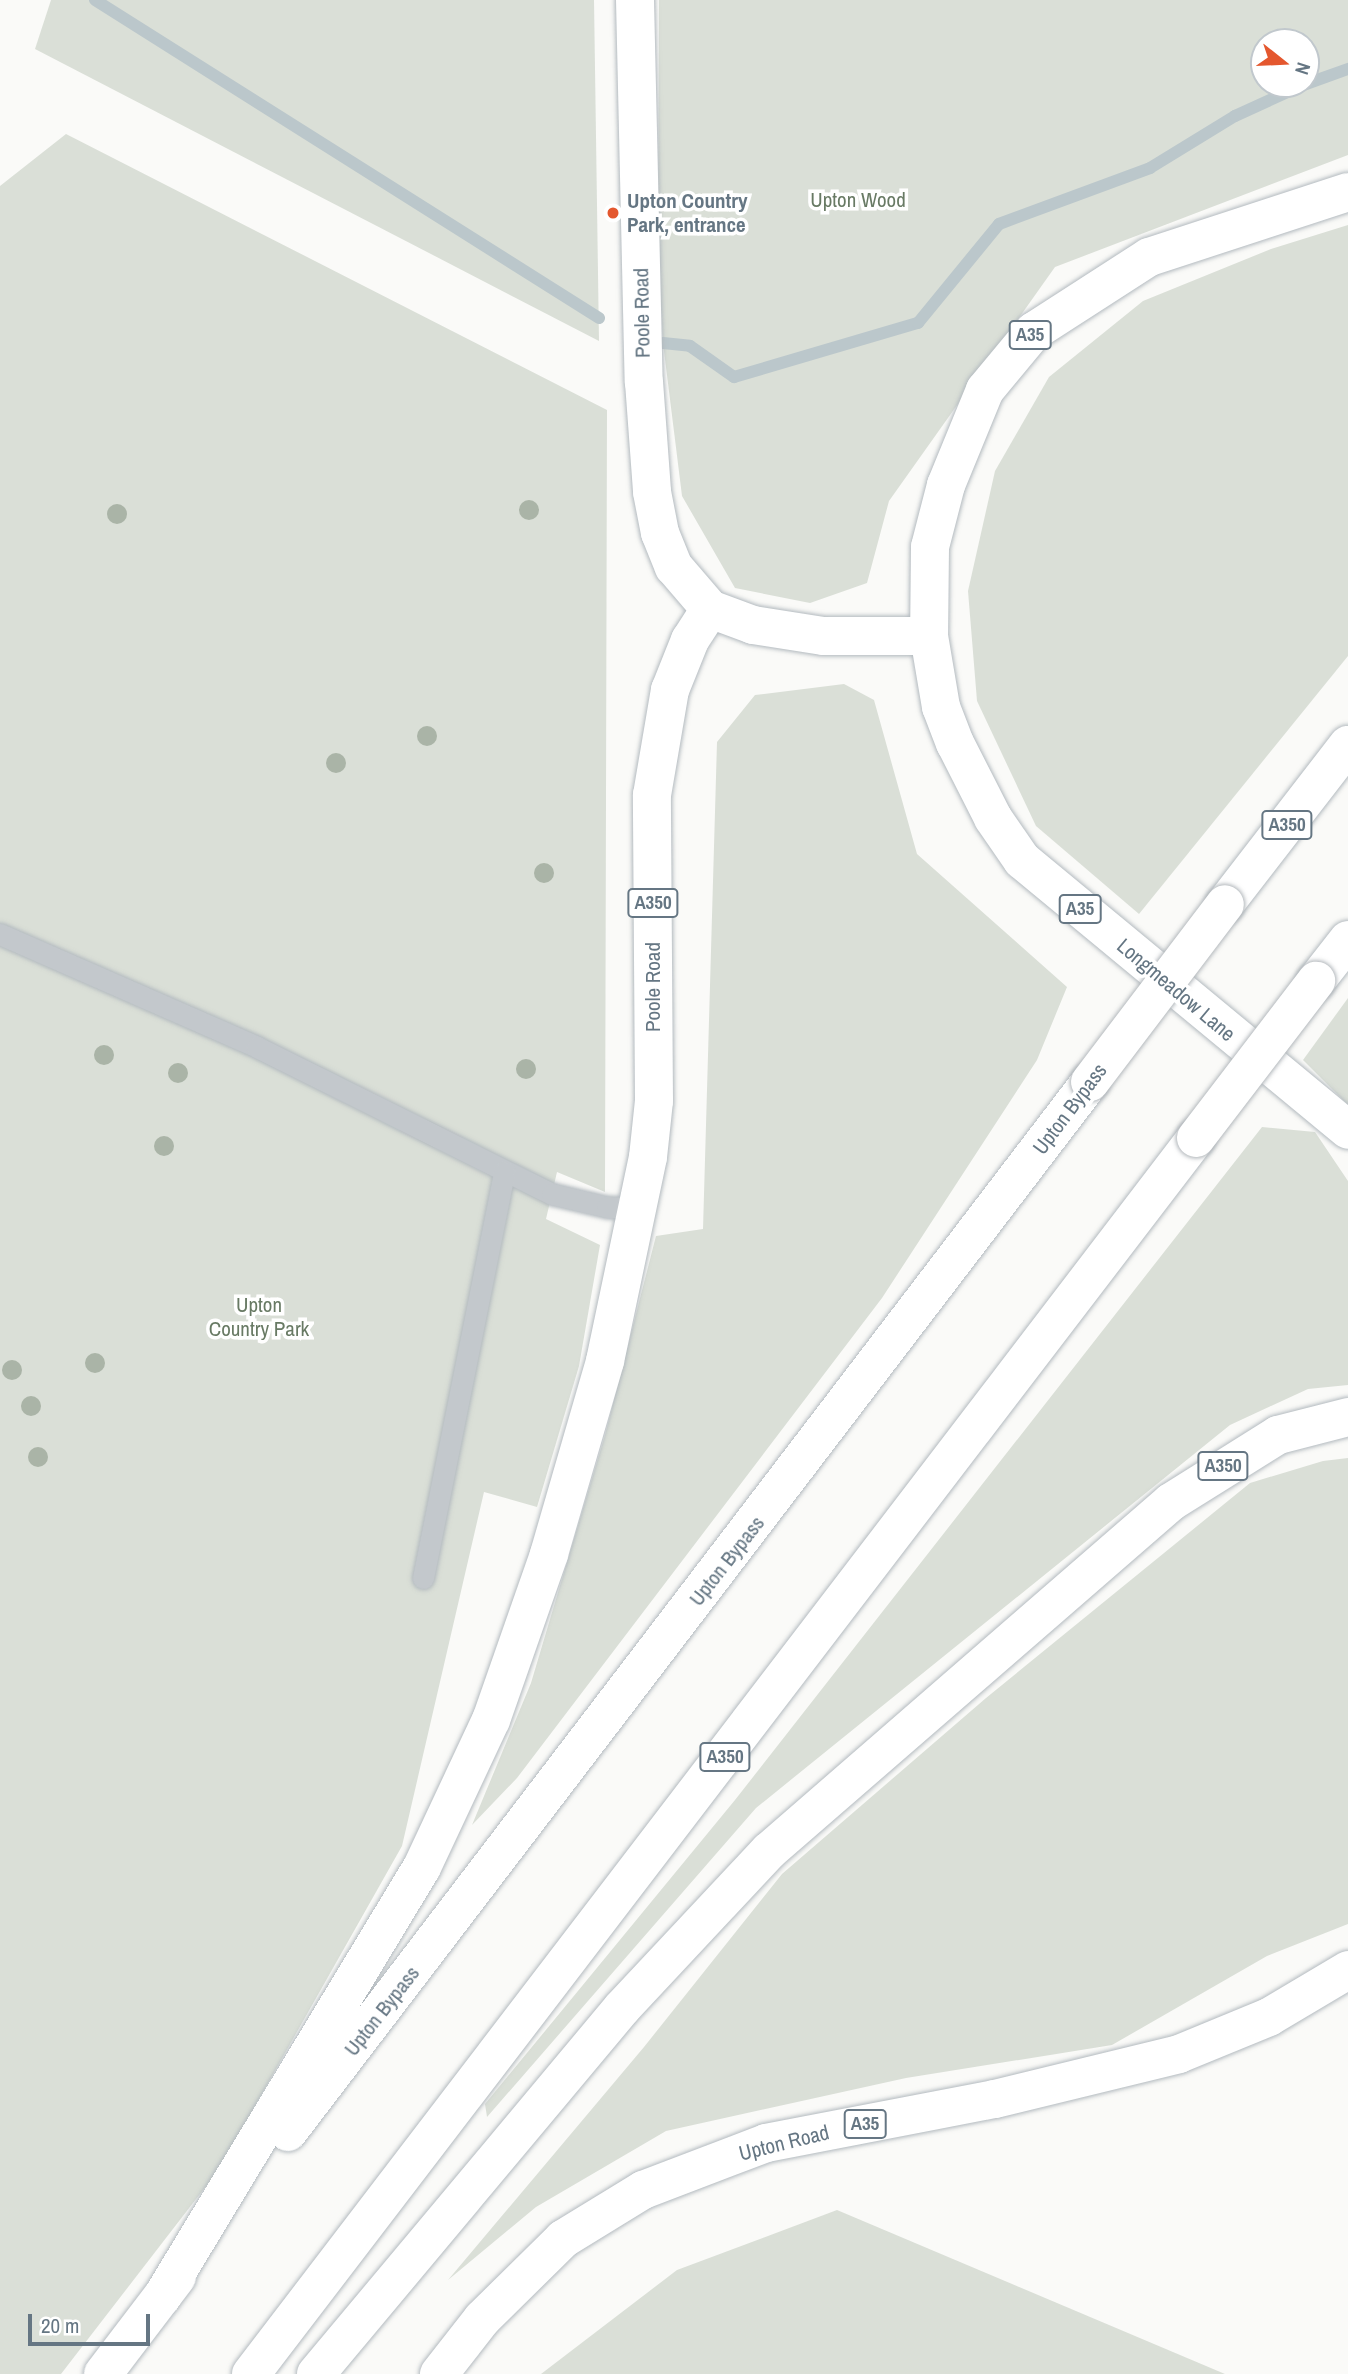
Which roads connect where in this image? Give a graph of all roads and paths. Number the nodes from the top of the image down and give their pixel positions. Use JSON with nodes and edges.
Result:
{"nodes":[{"id":1,"x":635,"y":0,"type":"edge"},
{"id":2,"x":1348,"y":192,"type":"edge"},
{"id":3,"x":710,"y":609,"type":"junction"},
{"id":4,"x":929,"y":636,"type":"junction"},
{"id":5,"x":1348,"y":745,"type":"edge"},
{"id":6,"x":2,"y":940,"type":"edge"},
{"id":7,"x":1348,"y":940,"type":"edge"},
{"id":8,"x":1337,"y":1122,"type":"edge"},
{"id":9,"x":1348,"y":1148,"type":"edge"},
{"id":10,"x":505,"y":1172,"type":"junction"},
{"id":11,"x":640,"y":1208,"type":"junction"},
{"id":12,"x":1348,"y":1417,"type":"edge"},
{"id":13,"x":423,"y":1578,"type":"dead end"},
{"id":14,"x":1348,"y":1970,"type":"edge"},
{"id":15,"x":162,"y":2297,"type":"junction"},
{"id":16,"x":103,"y":2374,"type":"edge"},
{"id":17,"x":251,"y":2374,"type":"edge"},
{"id":18,"x":316,"y":2374,"type":"edge"},
{"id":19,"x":439,"y":2374,"type":"edge"}],
"edges":[{"from":1,"to":3,"type":"main road","name":"Poole Road"},
{"from":2,"to":4,"type":"main road","number":"A35"},
{"from":3,"to":4,"type":"main road","name":"Poole Road"},
{"from":3,"to":11,"type":"main road","name":"Poole Road","number":"A350"},
{"from":4,"to":8,"type":"main road","name":"Longmeadow Lane","number":"A35"},
{"from":5,"to":15,"type":"main road","name":"Upton Bypass","number":"A350","bridge":true},
{"from":6,"to":10,"type":"lane"},
{"from":7,"to":17,"type":"main road","number":"A350","bridge":true},
{"from":8,"to":9,"type":"main road","name":"Longmeadow Lane","number":"A35"},
{"from":10,"to":11,"type":"lane"},
{"from":10,"to":13,"type":"lane"},
{"from":11,"to":15,"type":"main road","number":"A350"},
{"from":12,"to":18,"type":"main road","number":"A350"},
{"from":14,"to":19,"type":"main road","name":"Upton Road","number":"A35"},
{"from":15,"to":16,"type":"main road","name":"Upton Bypass","number":"A350"}]}
